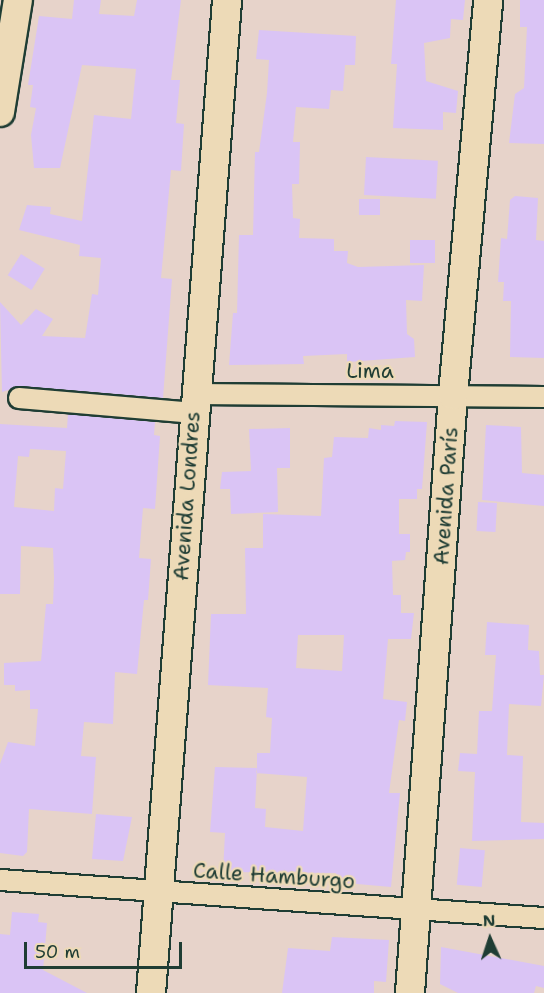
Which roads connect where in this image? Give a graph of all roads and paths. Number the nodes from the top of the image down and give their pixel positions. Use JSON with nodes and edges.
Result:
{"nodes":[{"id":1,"x":18,"y":0,"type":"edge"},
{"id":2,"x":227,"y":0,"type":"edge"},
{"id":3,"x":488,"y":0,"type":"edge"},
{"id":4,"x":0,"y":112,"type":"edge"},
{"id":5,"x":453,"y":395,"type":"junction"},
{"id":6,"x":544,"y":397,"type":"edge"},
{"id":7,"x":19,"y":398,"type":"dead end"},
{"id":8,"x":194,"y":404,"type":"junction"},
{"id":9,"x":0,"y":880,"type":"edge"},
{"id":10,"x":157,"y":891,"type":"junction"},
{"id":11,"x":418,"y":910,"type":"junction"},
{"id":12,"x":544,"y":918,"type":"edge"},
{"id":13,"x":151,"y":993,"type":"edge"},
{"id":14,"x":410,"y":993,"type":"edge"}],
"edges":[{"from":1,"to":4,"type":"main road"},
{"from":2,"to":8,"type":"main road","name":"Avenida Londres"},
{"from":3,"to":5,"type":"main road","name":"Avenida París"},
{"from":5,"to":6,"type":"street","name":"Lima"},
{"from":5,"to":8,"type":"street","name":"Lima"},
{"from":5,"to":11,"type":"main road","name":"Avenida París"},
{"from":7,"to":8,"type":"street","name":"Lima"},
{"from":8,"to":10,"type":"main road","name":"Avenida Londres"},
{"from":9,"to":10,"type":"street","name":"Calle Hamburgo"},
{"from":10,"to":11,"type":"street","name":"Calle Hamburgo"},
{"from":10,"to":13,"type":"main road","name":"Avenida Londres"},
{"from":11,"to":12,"type":"street","name":"Calle Hamburgo"},
{"from":11,"to":14,"type":"main road","name":"Avenida París"}]}
